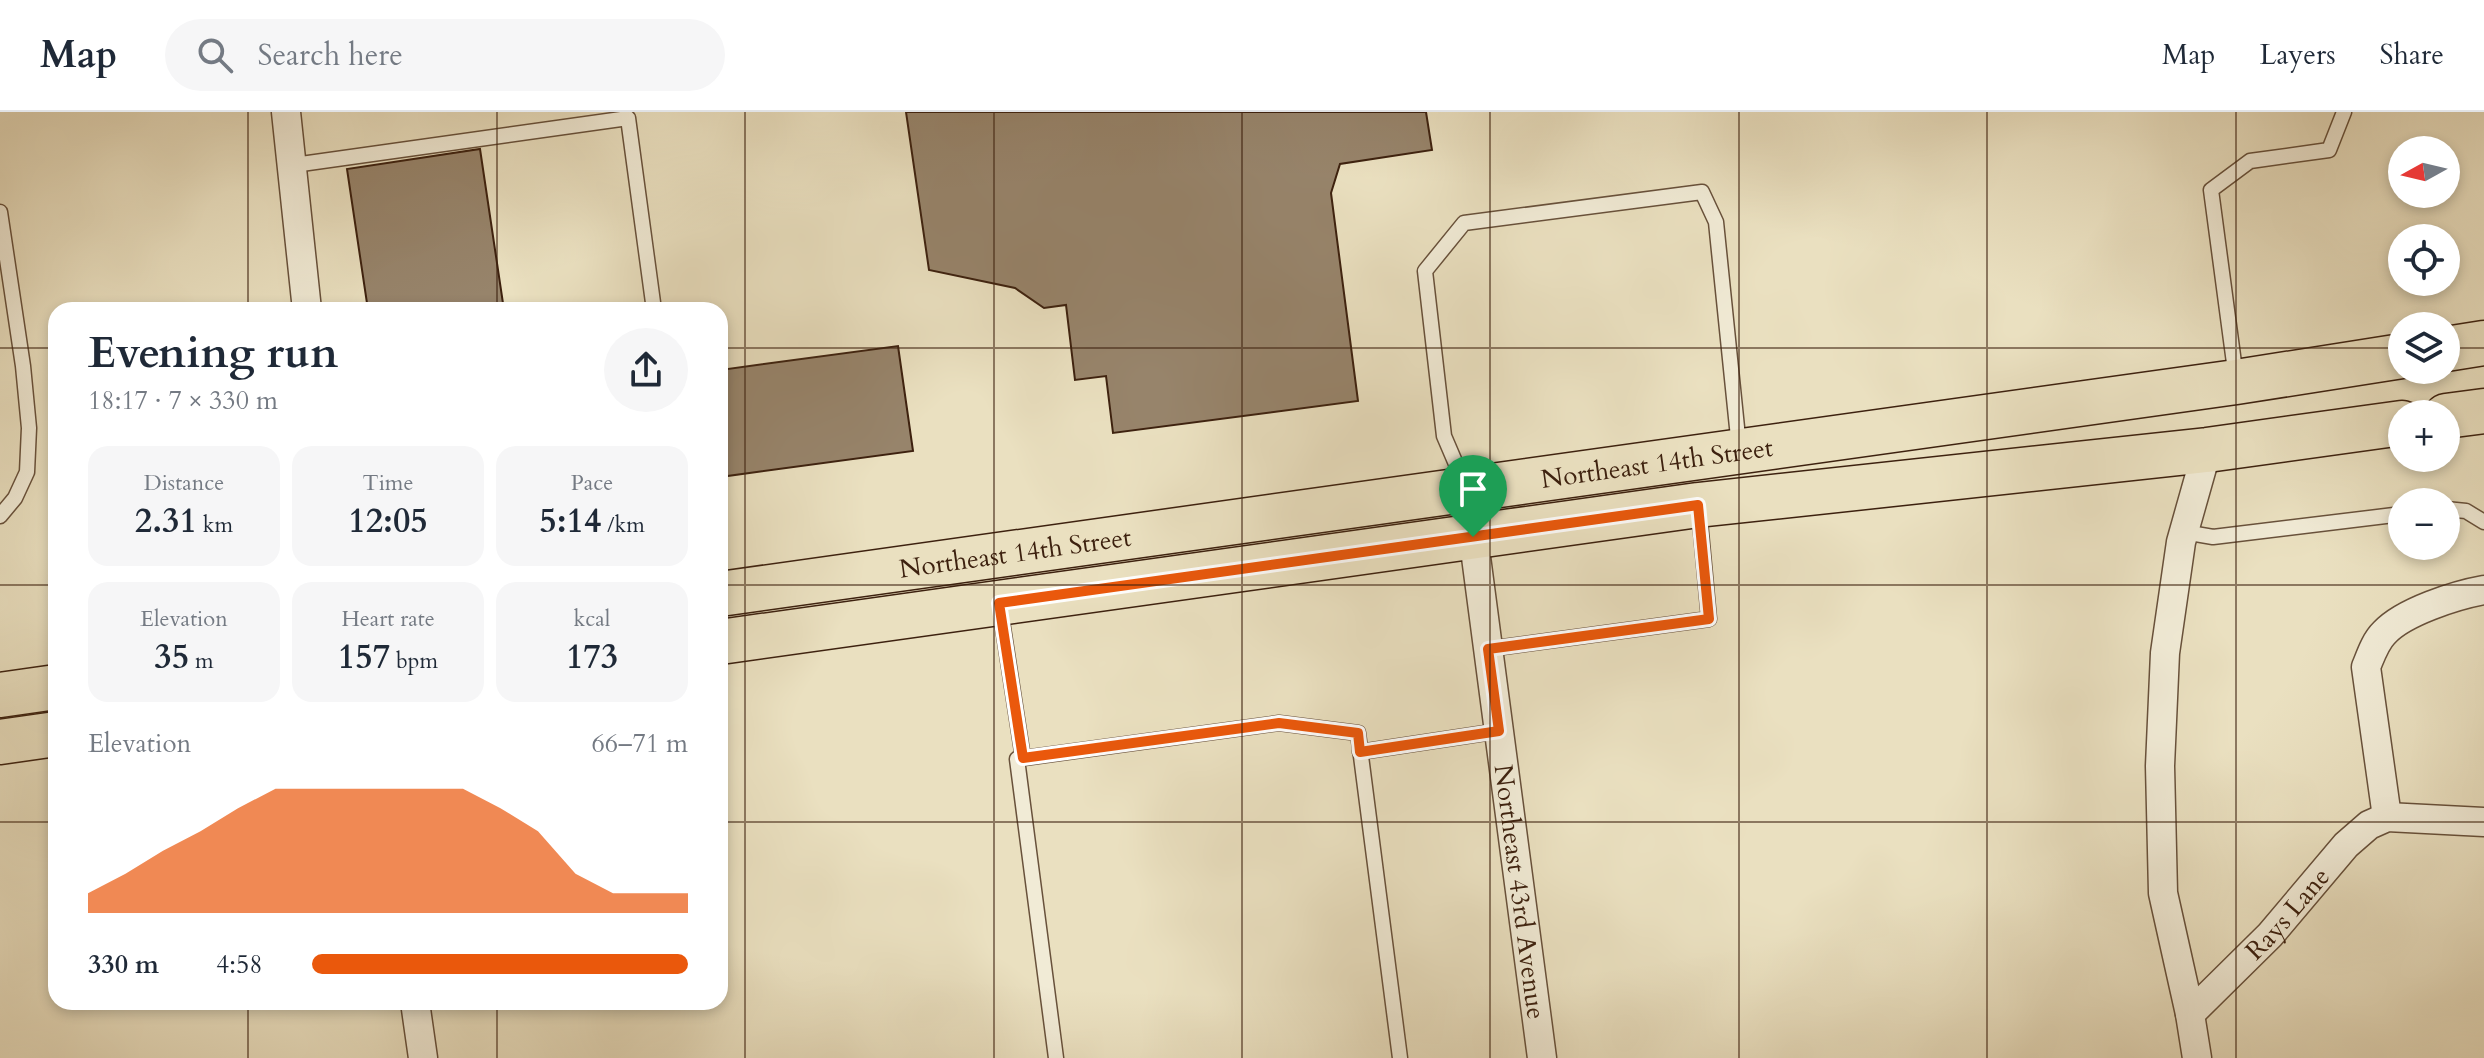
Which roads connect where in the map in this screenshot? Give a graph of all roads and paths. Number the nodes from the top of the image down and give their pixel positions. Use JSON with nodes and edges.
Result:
{"nodes":[{"id":1,"x":286,"y":112,"type":"edge"},
{"id":2,"x":2344,"y":112,"type":"edge"},
{"id":3,"x":294,"y":165,"type":"junction"},
{"id":4,"x":0,"y":212,"type":"edge"},
{"id":5,"x":306,"y":302,"type":"edge"},
{"id":6,"x":653,"y":302,"type":"edge"},
{"id":7,"x":2484,"y":343,"type":"edge"},
{"id":8,"x":2460,"y":347,"type":"edge"},
{"id":9,"x":2388,"y":358,"type":"edge"},
{"id":10,"x":2236,"y":382,"type":"junction"},
{"id":11,"x":2484,"y":411,"type":"edge"},
{"id":12,"x":2460,"y":414,"type":"edge"},
{"id":13,"x":2388,"y":425,"type":"edge"},
{"id":14,"x":2207,"y":450,"type":"junction"},
{"id":15,"x":1739,"y":451,"type":"junction"},
{"id":16,"x":1467,"y":489,"type":"junction"},
{"id":17,"x":1698,"y":505,"type":"junction"},
{"id":18,"x":2460,"y":510,"type":"edge"},
{"id":19,"x":0,"y":516,"type":"edge"},
{"id":20,"x":2388,"y":516,"type":"edge"},
{"id":21,"x":2484,"y":522,"type":"edge"},
{"id":22,"x":2184,"y":532,"type":"junction"},
{"id":23,"x":1473,"y":537,"type":"junction"},
{"id":24,"x":2484,"y":590,"type":"edge"},
{"id":25,"x":728,"y":593,"type":"edge"},
{"id":26,"x":999,"y":603,"type":"junction"},
{"id":27,"x":728,"y":641,"type":"edge"},
{"id":28,"x":1488,"y":649,"type":"junction"},
{"id":29,"x":48,"y":688,"type":"edge"},
{"id":30,"x":0,"y":695,"type":"edge"},
{"id":31,"x":1499,"y":731,"type":"junction"},
{"id":32,"x":48,"y":735,"type":"edge"},
{"id":33,"x":0,"y":742,"type":"edge"},
{"id":34,"x":1360,"y":752,"type":"junction"},
{"id":35,"x":1023,"y":758,"type":"junction"},
{"id":36,"x":2387,"y":817,"type":"junction"},
{"id":37,"x":2484,"y":822,"type":"edge"},
{"id":38,"x":416,"y":1010,"type":"edge"},
{"id":39,"x":2190,"y":1014,"type":"junction"},
{"id":40,"x":423,"y":1058,"type":"edge"},
{"id":41,"x":1056,"y":1058,"type":"edge"},
{"id":42,"x":1400,"y":1058,"type":"edge"},
{"id":43,"x":1542,"y":1058,"type":"edge"},
{"id":44,"x":2197,"y":1058,"type":"edge"}],
"edges":[{"from":1,"to":3,"type":"street"},
{"from":2,"to":10,"type":"lane"},
{"from":3,"to":5,"type":"street"},
{"from":3,"to":6,"type":"lane"},
{"from":4,"to":19,"type":"lane"},
{"from":7,"to":8,"type":"main road"},
{"from":9,"to":10,"type":"main road","name":"Northeast 14th Street"},
{"from":10,"to":15,"type":"main road","name":"Northeast 14th Street"},
{"from":11,"to":12,"type":"main road"},
{"from":13,"to":14,"type":"main road","name":"Northeast 14th Street"},
{"from":14,"to":17,"type":"main road","name":"Northeast 14th Street"},
{"from":14,"to":22,"type":"street"},
{"from":15,"to":16,"type":"main road","name":"Northeast 14th Street"},
{"from":15,"to":16,"type":"lane"},
{"from":16,"to":23,"type":"street","name":"Northeast 43rd Avenue"},
{"from":16,"to":25,"type":"main road","name":"Northeast 14th Street"},
{"from":17,"to":23,"type":"main road","name":"Northeast 14th Street"},
{"from":17,"to":28,"type":"lane"},
{"from":18,"to":21,"type":"lane"},
{"from":20,"to":22,"type":"lane"},
{"from":22,"to":39,"type":"street"},
{"from":23,"to":26,"type":"main road","name":"Northeast 14th Street"},
{"from":23,"to":28,"type":"street","name":"Northeast 43rd Avenue"},
{"from":24,"to":36,"type":"street"},
{"from":26,"to":27,"type":"main road","name":"Northeast 14th Street"},
{"from":26,"to":35,"type":"lane"},
{"from":28,"to":31,"type":"street","name":"Northeast 43rd Avenue"},
{"from":29,"to":30,"type":"main road"},
{"from":31,"to":34,"type":"lane"},
{"from":31,"to":43,"type":"street","name":"Northeast 43rd Avenue"},
{"from":32,"to":33,"type":"main road"},
{"from":34,"to":35,"type":"lane"},
{"from":34,"to":42,"type":"lane"},
{"from":35,"to":41,"type":"lane"},
{"from":36,"to":37,"type":"street"},
{"from":36,"to":39,"type":"street","name":"Rays Lane"},
{"from":38,"to":40,"type":"street"},
{"from":39,"to":44,"type":"street"}]}
